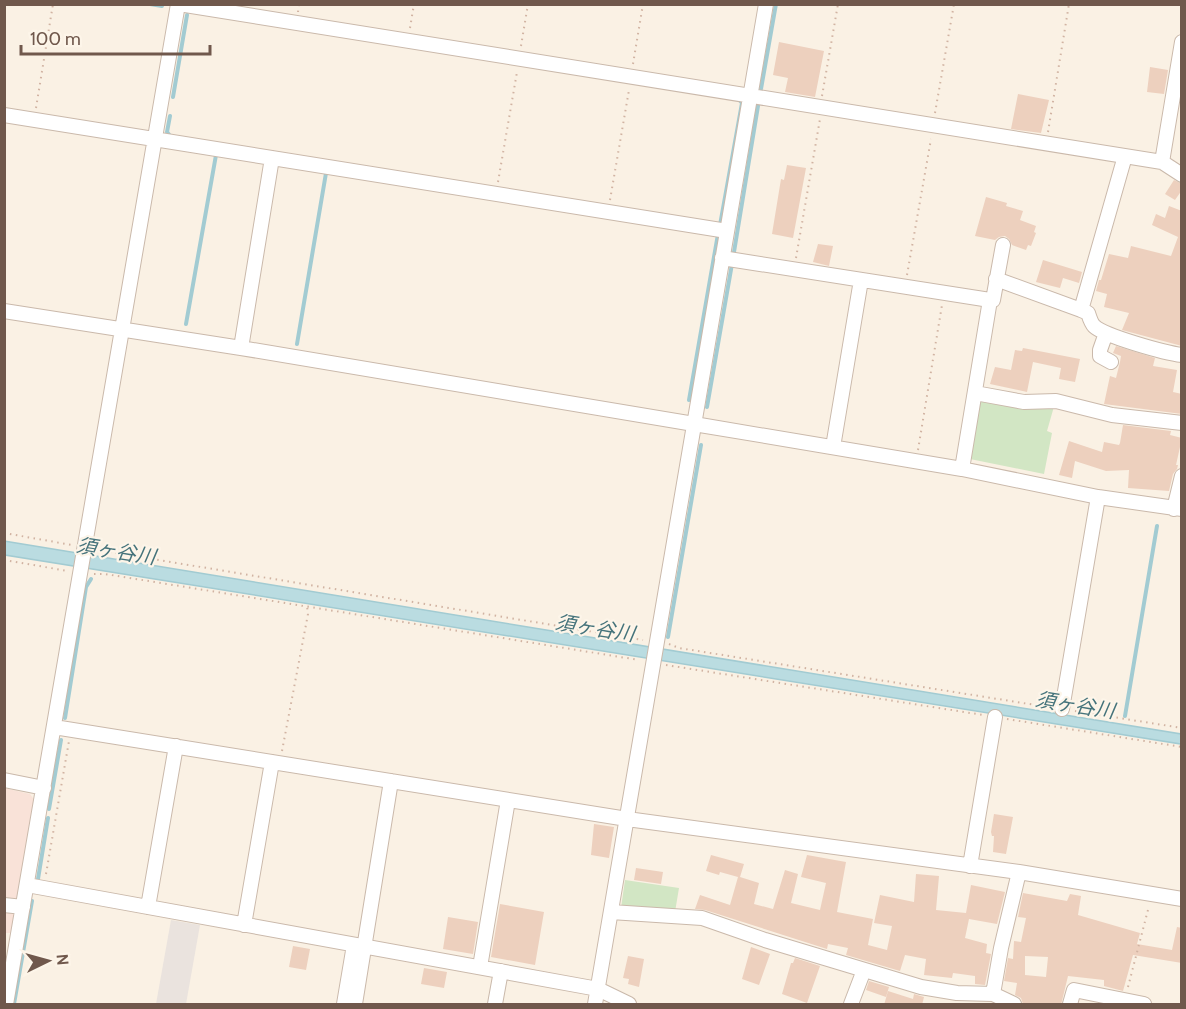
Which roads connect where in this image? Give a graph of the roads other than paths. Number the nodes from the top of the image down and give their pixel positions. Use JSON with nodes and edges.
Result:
{"nodes":[{"id":1,"x":178,"y":4,"type":"edge"},
{"id":2,"x":766,"y":4,"type":"edge"},
{"id":3,"x":1182,"y":42,"type":"edge"},
{"id":4,"x":750,"y":96,"type":"junction"},
{"id":5,"x":4,"y":115,"type":"edge"},
{"id":6,"x":1175,"y":119,"type":"edge"},
{"id":7,"x":155,"y":139,"type":"junction"},
{"id":8,"x":1125,"y":156,"type":"junction"},
{"id":9,"x":272,"y":158,"type":"junction"},
{"id":10,"x":1162,"y":162,"type":"junction"},
{"id":11,"x":1182,"y":175,"type":"edge"},
{"id":12,"x":727,"y":231,"type":"junction"},
{"id":13,"x":1003,"y":245,"type":"dead end"},
{"id":14,"x":722,"y":258,"type":"junction"},
{"id":15,"x":996,"y":279,"type":"junction"},
{"id":16,"x":861,"y":280,"type":"junction"},
{"id":17,"x":990,"y":300,"type":"junction"},
{"id":18,"x":1081,"y":310,"type":"junction"},
{"id":19,"x":4,"y":311,"type":"edge"},
{"id":20,"x":122,"y":330,"type":"junction"},
{"id":21,"x":1106,"y":333,"type":"junction"},
{"id":22,"x":241,"y":348,"type":"junction"},
{"id":23,"x":1182,"y":355,"type":"edge"},
{"id":24,"x":1111,"y":362,"type":"dead end"},
{"id":25,"x":975,"y":393,"type":"junction"},
{"id":26,"x":1182,"y":423,"type":"edge"},
{"id":27,"x":694,"y":424,"type":"junction"},
{"id":28,"x":832,"y":447,"type":"junction"},
{"id":29,"x":962,"y":469,"type":"junction"},
{"id":30,"x":1182,"y":476,"type":"edge"},
{"id":31,"x":1098,"y":497,"type":"junction"},
{"id":32,"x":1178,"y":509,"type":"edge"},
{"id":33,"x":1062,"y":709,"type":"road end"},
{"id":34,"x":995,"y":717,"type":"road end"},
{"id":35,"x":54,"y":726,"type":"junction"},
{"id":36,"x":176,"y":746,"type":"junction"},
{"id":37,"x":276,"y":762,"type":"junction"},
{"id":38,"x":4,"y":780,"type":"edge"},
{"id":39,"x":392,"y":781,"type":"junction"},
{"id":40,"x":44,"y":788,"type":"junction"},
{"id":41,"x":508,"y":800,"type":"junction"},
{"id":42,"x":627,"y":819,"type":"junction"},
{"id":43,"x":970,"y":866,"type":"junction"},
{"id":44,"x":1019,"y":872,"type":"junction"},
{"id":45,"x":27,"y":885,"type":"junction"},
{"id":46,"x":1182,"y":899,"type":"edge"},
{"id":47,"x":4,"y":906,"type":"edge"},
{"id":48,"x":23,"y":907,"type":"junction"},
{"id":49,"x":148,"y":907,"type":"junction"},
{"id":50,"x":611,"y":912,"type":"junction"},
{"id":51,"x":244,"y":925,"type":"junction"},
{"id":52,"x":360,"y":946,"type":"junction"},
{"id":53,"x":480,"y":967,"type":"junction"},
{"id":54,"x":864,"y":970,"type":"junction"},
{"id":55,"x":501,"y":971,"type":"junction"},
{"id":56,"x":598,"y":989,"type":"junction"},
{"id":57,"x":993,"y":994,"type":"junction"},
{"id":58,"x":955,"y":999,"type":"edge"},
{"id":59,"x":6,"y":1005,"type":"edge"},
{"id":60,"x":344,"y":1005,"type":"edge"},
{"id":61,"x":355,"y":1005,"type":"edge"},
{"id":62,"x":495,"y":1005,"type":"edge"},
{"id":63,"x":595,"y":1005,"type":"edge"},
{"id":64,"x":629,"y":1005,"type":"edge"},
{"id":65,"x":851,"y":1005,"type":"edge"},
{"id":66,"x":1014,"y":1005,"type":"edge"},
{"id":67,"x":1070,"y":1005,"type":"edge"},
{"id":68,"x":1144,"y":1005,"type":"edge"}],
"edges":[{"from":1,"to":4,"type":"street"},
{"from":1,"to":7,"type":"street"},
{"from":2,"to":4,"type":"street"},
{"from":3,"to":6,"type":"street"},
{"from":4,"to":8,"type":"street"},
{"from":4,"to":12,"type":"street"},
{"from":5,"to":7,"type":"street"},
{"from":6,"to":10,"type":"street"},
{"from":7,"to":9,"type":"street"},
{"from":7,"to":20,"type":"street"},
{"from":8,"to":10,"type":"street"},
{"from":8,"to":18,"type":"street"},
{"from":9,"to":12,"type":"street"},
{"from":9,"to":22,"type":"street"},
{"from":10,"to":11,"type":"street"},
{"from":12,"to":14,"type":"street"},
{"from":13,"to":15,"type":"street"},
{"from":14,"to":16,"type":"street"},
{"from":14,"to":27,"type":"street"},
{"from":15,"to":17,"type":"street"},
{"from":15,"to":18,"type":"street"},
{"from":16,"to":17,"type":"street"},
{"from":16,"to":28,"type":"street"},
{"from":17,"to":25,"type":"street"},
{"from":18,"to":21,"type":"street"},
{"from":19,"to":20,"type":"street"},
{"from":20,"to":22,"type":"street"},
{"from":20,"to":35,"type":"street"},
{"from":21,"to":23,"type":"street"},
{"from":21,"to":24,"type":"street"},
{"from":22,"to":27,"type":"street"},
{"from":25,"to":26,"type":"street"},
{"from":25,"to":29,"type":"street"},
{"from":27,"to":28,"type":"street"},
{"from":27,"to":42,"type":"street"},
{"from":28,"to":29,"type":"street"},
{"from":29,"to":31,"type":"street"},
{"from":30,"to":32,"type":"street"},
{"from":31,"to":32,"type":"street"},
{"from":31,"to":33,"type":"street"},
{"from":34,"to":43,"type":"street"},
{"from":35,"to":36,"type":"street"},
{"from":35,"to":40,"type":"street"},
{"from":36,"to":37,"type":"street"},
{"from":36,"to":49,"type":"street"},
{"from":37,"to":39,"type":"street"},
{"from":37,"to":51,"type":"street"},
{"from":38,"to":40,"type":"street"},
{"from":39,"to":41,"type":"street"},
{"from":39,"to":52,"type":"street"},
{"from":40,"to":45,"type":"street"},
{"from":41,"to":42,"type":"street"},
{"from":41,"to":53,"type":"street"},
{"from":42,"to":43,"type":"street"},
{"from":42,"to":50,"type":"street"},
{"from":43,"to":44,"type":"street"},
{"from":44,"to":46,"type":"street"},
{"from":44,"to":57,"type":"street"},
{"from":45,"to":48,"type":"street"},
{"from":45,"to":49,"type":"street"},
{"from":47,"to":48,"type":"street"},
{"from":48,"to":59,"type":"street"},
{"from":49,"to":51,"type":"street"},
{"from":50,"to":54,"type":"street"},
{"from":50,"to":56,"type":"street"},
{"from":51,"to":52,"type":"street"},
{"from":52,"to":53,"type":"street"},
{"from":52,"to":60,"type":"street"},
{"from":52,"to":61,"type":"street"},
{"from":53,"to":55,"type":"street"},
{"from":54,"to":58,"type":"street"},
{"from":54,"to":65,"type":"street"},
{"from":55,"to":56,"type":"street"},
{"from":55,"to":62,"type":"street"},
{"from":56,"to":63,"type":"street"},
{"from":56,"to":64,"type":"street"},
{"from":57,"to":58,"type":"street"},
{"from":57,"to":66,"type":"street"},
{"from":67,"to":68,"type":"street"}]}
